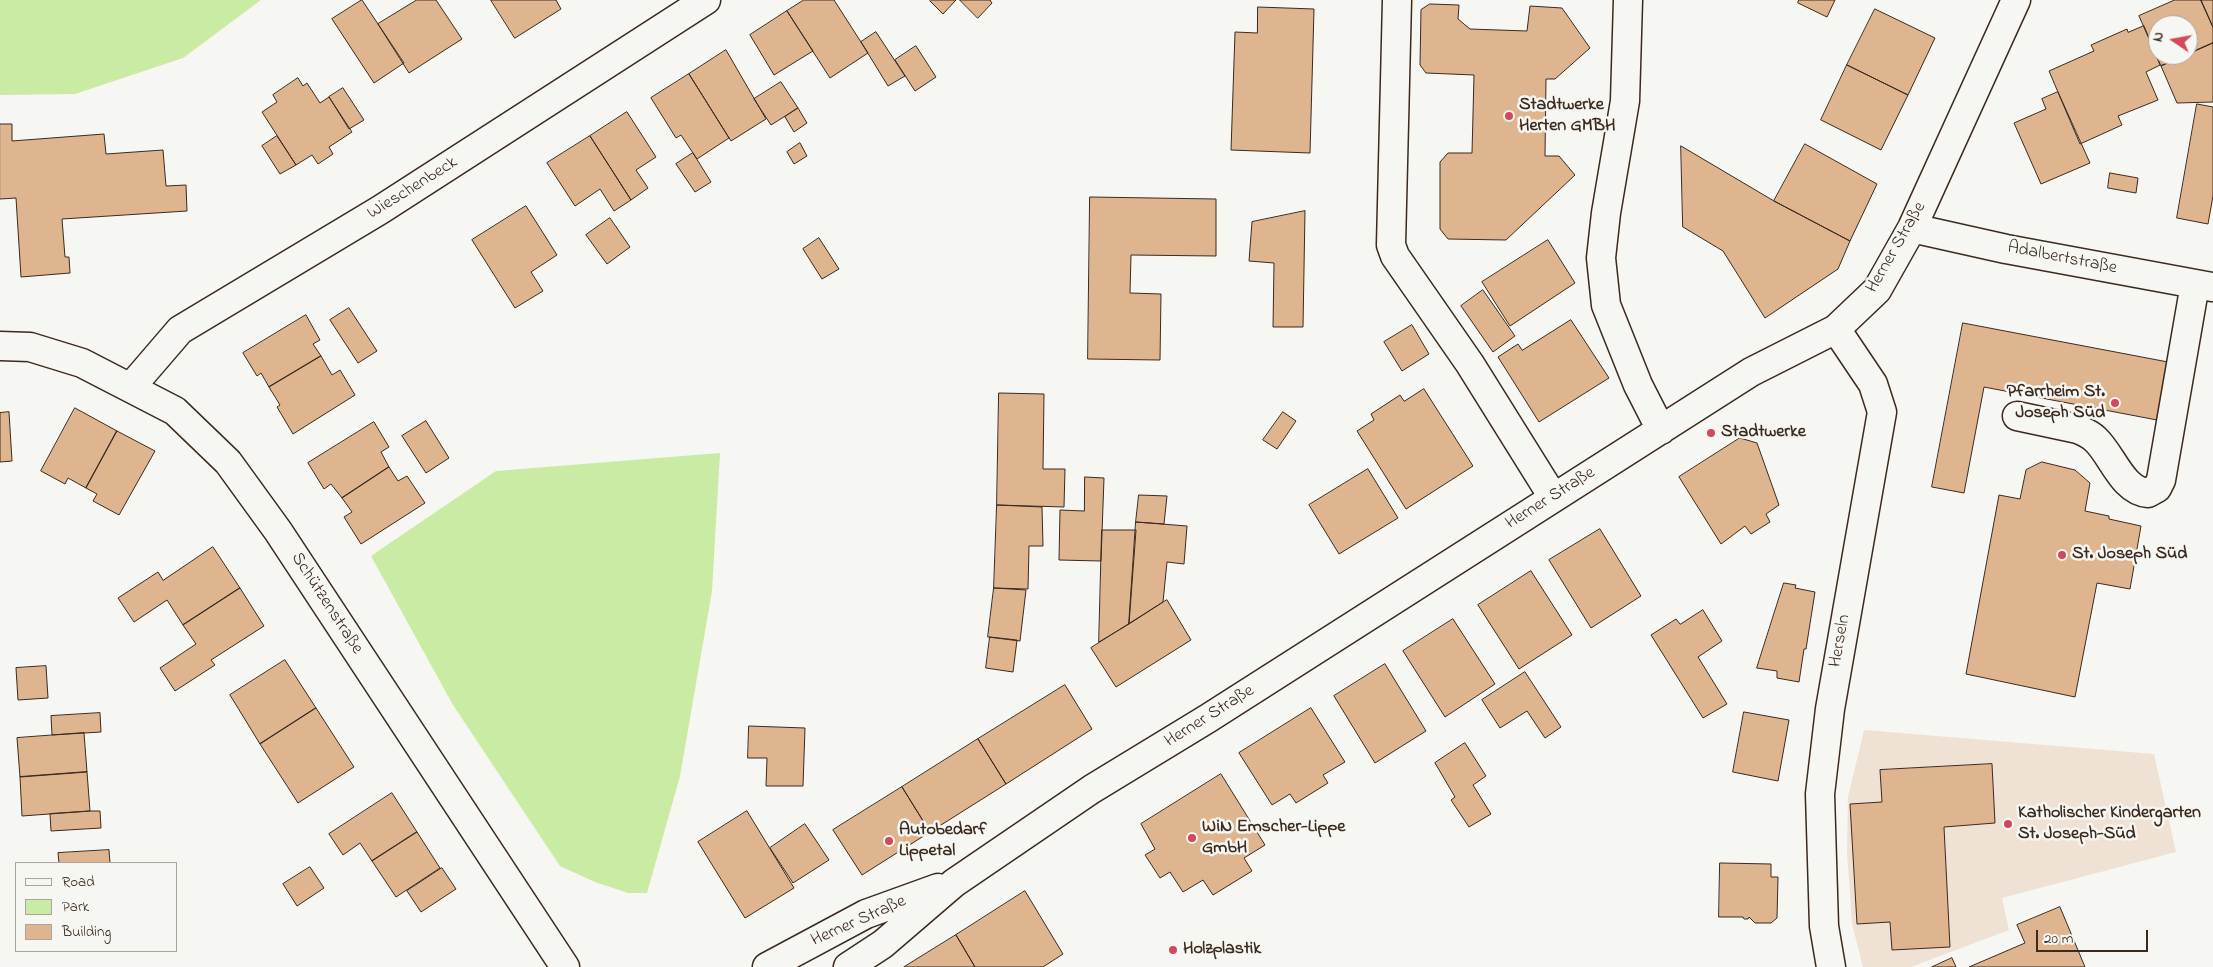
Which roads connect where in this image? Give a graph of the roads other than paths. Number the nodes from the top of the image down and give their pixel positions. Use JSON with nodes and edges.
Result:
{"nodes":[{"id":1,"x":706,"y":0,"type":"edge"},
{"id":2,"x":1397,"y":0,"type":"edge"},
{"id":3,"x":1628,"y":0,"type":"edge"},
{"id":4,"x":2016,"y":0,"type":"edge"},
{"id":5,"x":1912,"y":228,"type":"junction"},
{"id":6,"x":2204,"y":286,"type":"edge"},
{"id":7,"x":1836,"y":329,"type":"junction"},
{"id":8,"x":0,"y":346,"type":"edge"},
{"id":9,"x":131,"y":387,"type":"junction"},
{"id":10,"x":2018,"y":416,"type":"dead end"},
{"id":11,"x":1660,"y":430,"type":"junction"},
{"id":12,"x":1553,"y":497,"type":"junction"},
{"id":13,"x":954,"y":883,"type":"junction"},
{"id":14,"x":565,"y":967,"type":"edge"},
{"id":15,"x":767,"y":967,"type":"edge"},
{"id":16,"x":848,"y":967,"type":"edge"},
{"id":17,"x":1831,"y":967,"type":"edge"}],
"edges":[{"from":1,"to":9,"type":"street","name":"Wieschenbeck"},
{"from":2,"to":12,"type":"street"},
{"from":3,"to":11,"type":"street"},
{"from":4,"to":5,"type":"street","name":"Herner Straße"},
{"from":5,"to":6,"type":"street","name":"Adalbertstraße"},
{"from":5,"to":7,"type":"street","name":"Herner Straße"},
{"from":6,"to":10,"type":"street"},
{"from":7,"to":11,"type":"street","name":"Herner Straße"},
{"from":7,"to":17,"type":"street","name":"Herseln"},
{"from":8,"to":9,"type":"street","name":"Schützenstraße"},
{"from":9,"to":14,"type":"street","name":"Schützenstraße"},
{"from":11,"to":12,"type":"street","name":"Herner Straße"},
{"from":12,"to":13,"type":"street","name":"Herner Straße"},
{"from":13,"to":15,"type":"street","name":"Herner Straße"},
{"from":13,"to":16,"type":"street","name":"Herner Straße"}]}
